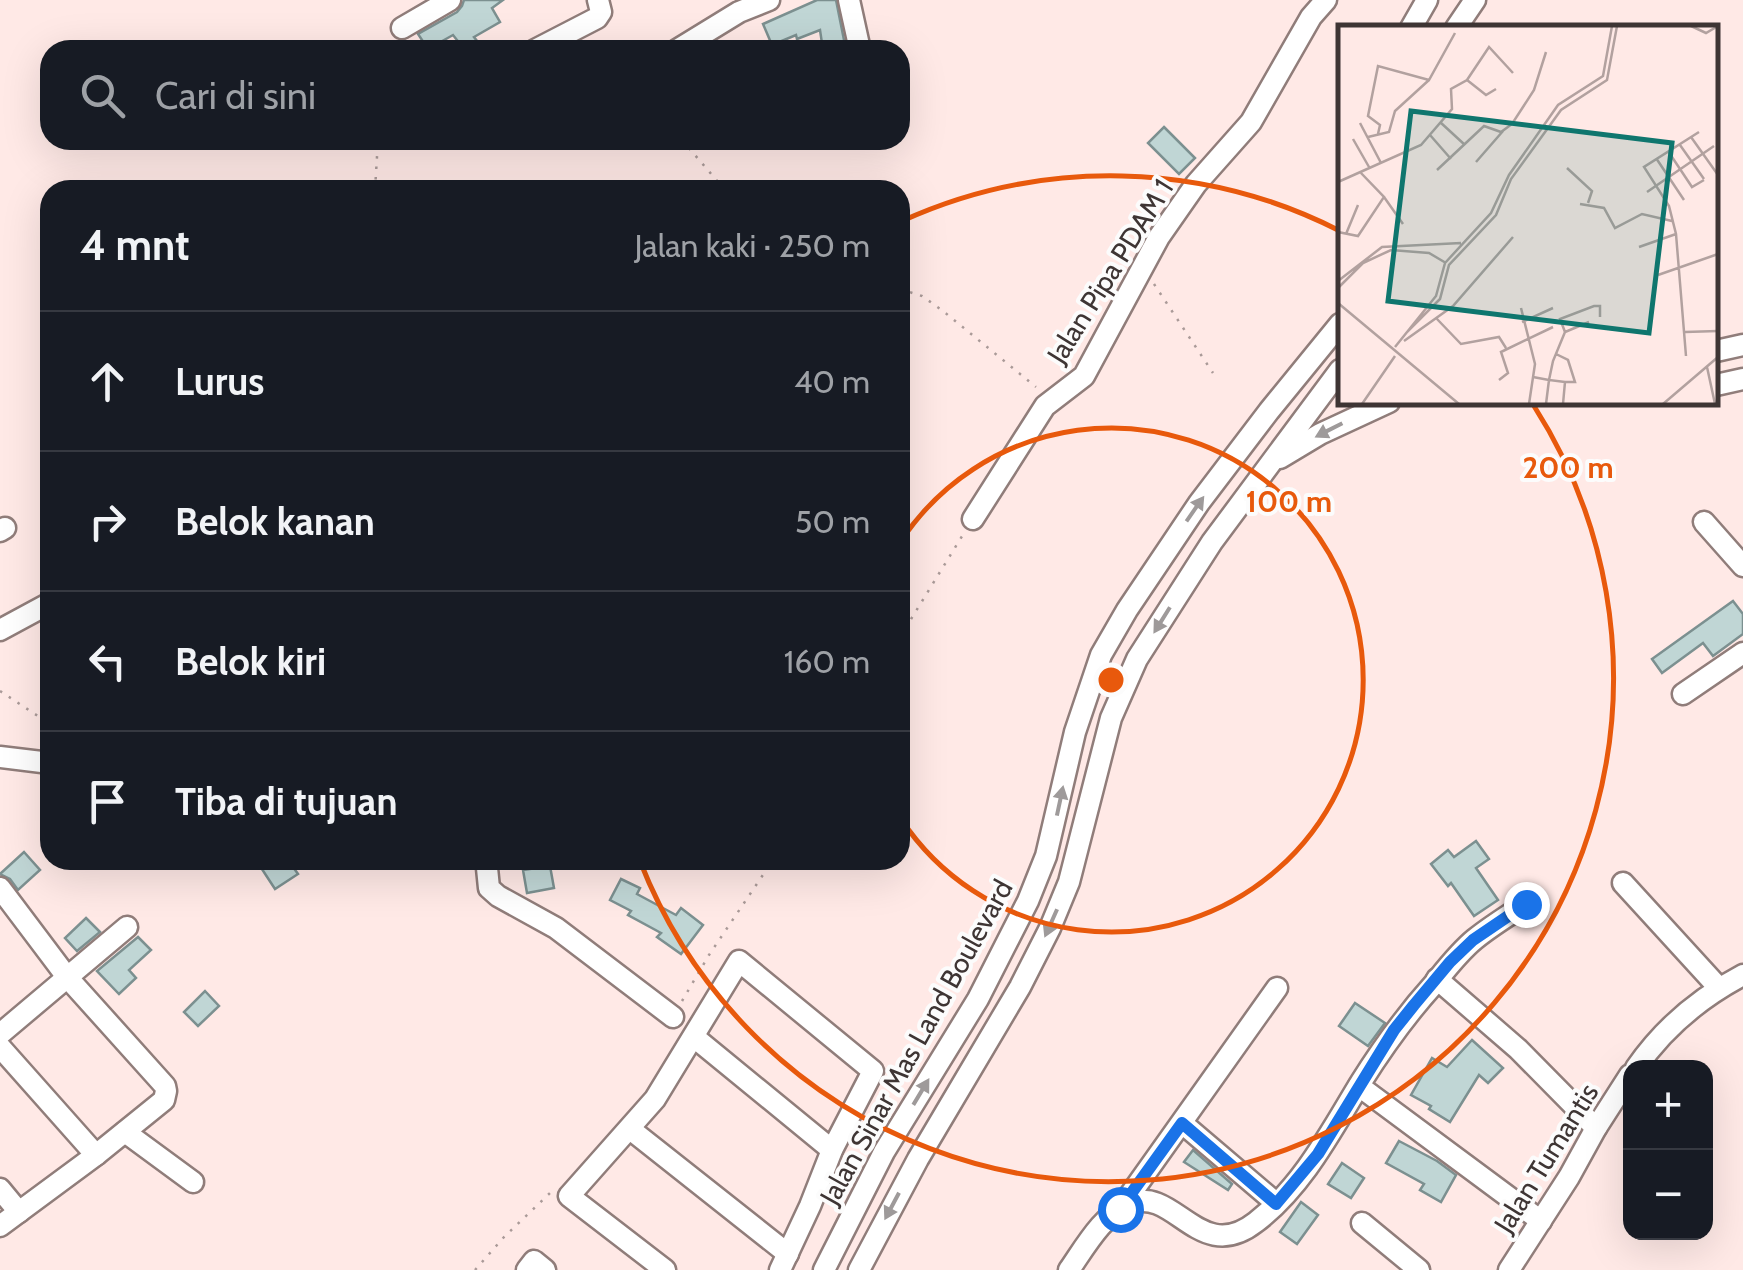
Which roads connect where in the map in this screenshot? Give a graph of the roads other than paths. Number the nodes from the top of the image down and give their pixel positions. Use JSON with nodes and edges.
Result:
{"nodes":[{"id":1,"x":450,"y":0,"type":"edge"},
{"id":2,"x":598,"y":0,"type":"edge"},
{"id":3,"x":768,"y":0,"type":"edge"},
{"id":4,"x":849,"y":0,"type":"edge"},
{"id":5,"x":1326,"y":0,"type":"edge"},
{"id":6,"x":1427,"y":0,"type":"edge"},
{"id":7,"x":1475,"y":0,"type":"edge"},
{"id":8,"x":1413,"y":25,"type":"edge"},
{"id":9,"x":1458,"y":25,"type":"edge"},
{"id":10,"x":402,"y":28,"type":"dead end"},
{"id":11,"x":555,"y":40,"type":"edge"},
{"id":12,"x":693,"y":40,"type":"edge"},
{"id":13,"x":858,"y":40,"type":"edge"},
{"id":14,"x":1338,"y":326,"type":"edge"},
{"id":15,"x":1743,"y":345,"type":"edge"},
{"id":16,"x":1718,"y":351,"type":"edge"},
{"id":17,"x":1338,"y":372,"type":"edge"},
{"id":18,"x":1743,"y":379,"type":"edge"},
{"id":19,"x":1718,"y":385,"type":"edge"},
{"id":20,"x":1338,"y":390,"type":"edge"},
{"id":21,"x":1314,"y":402,"type":"junction"},
{"id":22,"x":1383,"y":405,"type":"edge"},
{"id":23,"x":1236,"y":454,"type":"junction"},
{"id":24,"x":1272,"y":463,"type":"junction"},
{"id":25,"x":973,"y":519,"type":"road end"},
{"id":26,"x":1704,"y":522,"type":"dead end"},
{"id":27,"x":1743,"y":566,"type":"edge"},
{"id":28,"x":40,"y":608,"type":"edge"},
{"id":29,"x":0,"y":630,"type":"edge"},
{"id":30,"x":1743,"y":653,"type":"edge"},
{"id":31,"x":1683,"y":694,"type":"dead end"},
{"id":32,"x":0,"y":758,"type":"edge"},
{"id":33,"x":40,"y":761,"type":"edge"},
{"id":34,"x":486,"y":870,"type":"edge"},
{"id":35,"x":1623,"y":884,"type":"dead end"},
{"id":36,"x":0,"y":888,"type":"edge"},
{"id":37,"x":1526,"y":904,"type":"dead end"},
{"id":38,"x":128,"y":927,"type":"dead end"},
{"id":39,"x":1743,"y":976,"type":"edge"},
{"id":40,"x":67,"y":977,"type":"junction"},
{"id":41,"x":1437,"y":980,"type":"junction"},
{"id":42,"x":1277,"y":988,"type":"dead end"},
{"id":43,"x":1719,"y":988,"type":"junction"},
{"id":44,"x":673,"y":1017,"type":"road end"},
{"id":45,"x":0,"y":1034,"type":"edge"},
{"id":46,"x":694,"y":1036,"type":"junction"},
{"id":47,"x":0,"y":1047,"type":"edge"},
{"id":48,"x":1642,"y":1060,"type":"edge"},
{"id":49,"x":1358,"y":1086,"type":"junction"},
{"id":50,"x":1623,"y":1086,"type":"edge"},
{"id":51,"x":1182,"y":1123,"type":"junction"},
{"id":52,"x":1596,"y":1128,"type":"junction"},
{"id":53,"x":630,"y":1129,"type":"junction"},
{"id":54,"x":126,"y":1132,"type":"junction"},
{"id":55,"x":832,"y":1150,"type":"junction"},
{"id":56,"x":96,"y":1155,"type":"junction"},
{"id":57,"x":193,"y":1182,"type":"dead end"},
{"id":58,"x":0,"y":1189,"type":"edge"},
{"id":59,"x":1276,"y":1204,"type":"junction"},
{"id":60,"x":1120,"y":1209,"type":"junction"},
{"id":61,"x":19,"y":1212,"type":"junction"},
{"id":62,"x":1541,"y":1221,"type":"junction"},
{"id":63,"x":1362,"y":1223,"type":"dead end"},
{"id":64,"x":0,"y":1226,"type":"edge"},
{"id":65,"x":783,"y":1266,"type":"edge"},
{"id":66,"x":527,"y":1270,"type":"edge"},
{"id":67,"x":545,"y":1270,"type":"edge"},
{"id":68,"x":665,"y":1270,"type":"edge"},
{"id":69,"x":824,"y":1270,"type":"edge"},
{"id":70,"x":859,"y":1270,"type":"edge"},
{"id":71,"x":1069,"y":1270,"type":"edge"},
{"id":72,"x":1419,"y":1270,"type":"edge"},
{"id":73,"x":1509,"y":1270,"type":"edge"}],
"edges":[{"from":1,"to":10,"type":"street"},
{"from":2,"to":11,"type":"street"},
{"from":3,"to":12,"type":"street"},
{"from":4,"to":13,"type":"street"},
{"from":5,"to":25,"type":"street","name":"Jalan Pipa PDAM 1"},
{"from":6,"to":8,"type":"street"},
{"from":7,"to":9,"type":"street"},
{"from":14,"to":23,"type":"street","name":"Jalan Sinar Mas Land Boulevard"},
{"from":15,"to":16,"type":"street"},
{"from":17,"to":21,"type":"street","name":"Jalan Sinar Mas Land Boulevard"},
{"from":18,"to":19,"type":"street"},
{"from":20,"to":21,"type":"street"},
{"from":21,"to":23,"type":"street"},
{"from":21,"to":24,"type":"street","name":"Jalan Sinar Mas Land Boulevard"},
{"from":22,"to":24,"type":"street","name":"Jalan Sinar Mas Land Boulevard","one_way":true},
{"from":69,"to":23,"type":"street","name":"Jalan Sinar Mas Land Boulevard","one_way":true},
{"from":24,"to":70,"type":"street","name":"Jalan Sinar Mas Land Boulevard","one_way":true},
{"from":26,"to":27,"type":"street"},
{"from":28,"to":29,"type":"street"},
{"from":30,"to":31,"type":"street"},
{"from":32,"to":33,"type":"street"},
{"from":34,"to":44,"type":"street"},
{"from":35,"to":43,"type":"street"},
{"from":36,"to":40,"type":"street"},
{"from":37,"to":41,"type":"street"},
{"from":38,"to":40,"type":"street"},
{"from":39,"to":43,"type":"street","name":"Jalan Tumantis"},
{"from":40,"to":45,"type":"street"},
{"from":40,"to":54,"type":"street"},
{"from":41,"to":49,"type":"street"},
{"from":41,"to":52,"type":"street"},
{"from":42,"to":51,"type":"street"},
{"from":43,"to":48,"type":"street","name":"Jalan Tumantis"},
{"from":46,"to":53,"type":"street"},
{"from":46,"to":55,"type":"street"},
{"from":46,"to":55,"type":"street"},
{"from":47,"to":56,"type":"street"},
{"from":49,"to":59,"type":"street"},
{"from":49,"to":62,"type":"street"},
{"from":50,"to":52,"type":"street","name":"Jalan Tumantis"},
{"from":51,"to":59,"type":"street"},
{"from":51,"to":60,"type":"street"},
{"from":52,"to":62,"type":"street","name":"Jalan Tumantis"},
{"from":53,"to":65,"type":"street"},
{"from":53,"to":68,"type":"street"},
{"from":54,"to":56,"type":"street"},
{"from":54,"to":57,"type":"street"},
{"from":55,"to":65,"type":"street"},
{"from":56,"to":61,"type":"street"},
{"from":58,"to":61,"type":"street"},
{"from":59,"to":60,"type":"street"},
{"from":60,"to":71,"type":"street"},
{"from":61,"to":64,"type":"street"},
{"from":62,"to":73,"type":"street","name":"Jalan Tumantis"},
{"from":63,"to":72,"type":"street"},
{"from":66,"to":67,"type":"street"}]}
